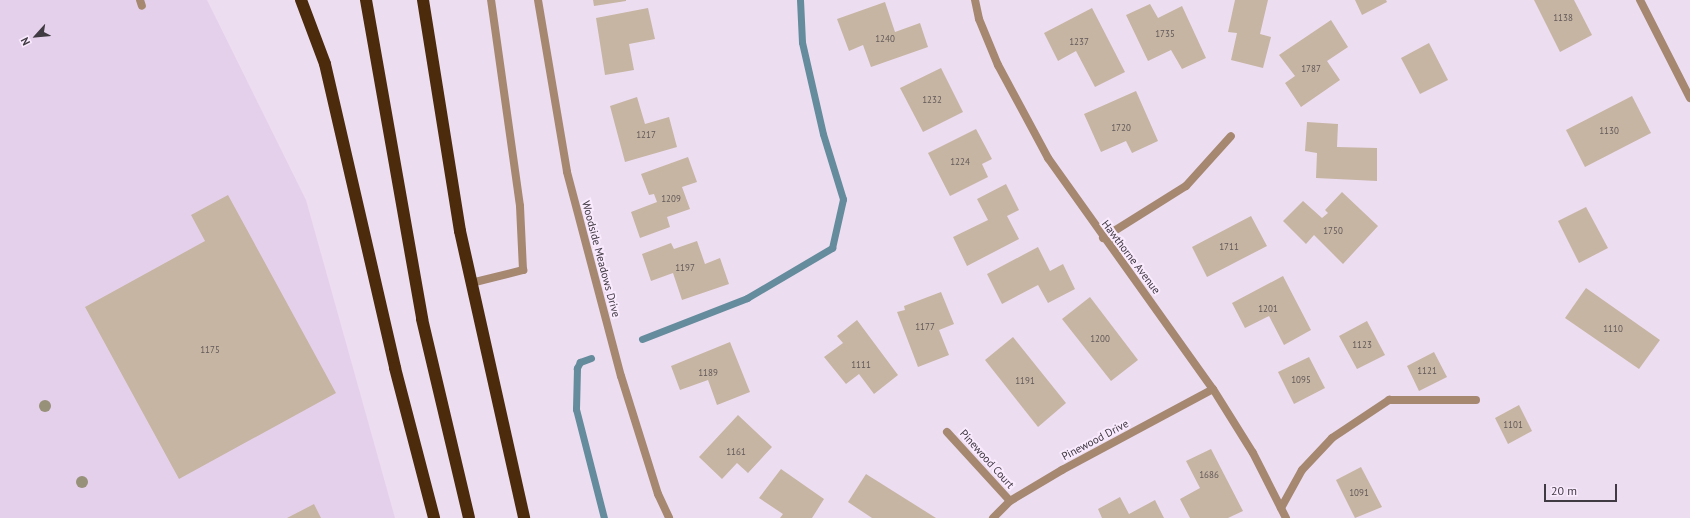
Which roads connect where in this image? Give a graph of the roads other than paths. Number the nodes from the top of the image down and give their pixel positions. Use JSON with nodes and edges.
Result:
{"nodes":[{"id":1,"x":301,"y":0,"type":"edge"},
{"id":2,"x":366,"y":0,"type":"edge"},
{"id":3,"x":423,"y":0,"type":"edge"},
{"id":4,"x":491,"y":0,"type":"edge"},
{"id":5,"x":538,"y":0,"type":"edge"},
{"id":6,"x":975,"y":0,"type":"edge"},
{"id":7,"x":1640,"y":0,"type":"edge"},
{"id":8,"x":1690,"y":98,"type":"edge"},
{"id":9,"x":1231,"y":136,"type":"dead end"},
{"id":10,"x":1103,"y":238,"type":"junction"},
{"id":11,"x":471,"y":283,"type":"junction"},
{"id":12,"x":1213,"y":390,"type":"junction"},
{"id":13,"x":1476,"y":400,"type":"dead end"},
{"id":14,"x":947,"y":432,"type":"dead end"},
{"id":15,"x":1010,"y":501,"type":"junction"},
{"id":16,"x":1281,"y":508,"type":"junction"},
{"id":17,"x":434,"y":518,"type":"edge"},
{"id":18,"x":469,"y":518,"type":"edge"},
{"id":19,"x":524,"y":518,"type":"edge"},
{"id":20,"x":669,"y":518,"type":"edge"},
{"id":21,"x":993,"y":518,"type":"edge"},
{"id":22,"x":1286,"y":518,"type":"edge"}],
"edges":[{"from":1,"to":17,"type":"highway"},
{"from":2,"to":18,"type":"highway"},
{"from":3,"to":11,"type":"highway"},
{"from":4,"to":11,"type":"street"},
{"from":5,"to":20,"type":"street","name":"Woodside Meadows Drive"},
{"from":6,"to":10,"type":"street","name":"Hawthorne Avenue"},
{"from":7,"to":8,"type":"street"},
{"from":9,"to":10,"type":"street"},
{"from":10,"to":12,"type":"street","name":"Hawthorne Avenue"},
{"from":11,"to":19,"type":"highway"},
{"from":12,"to":15,"type":"street","name":"Pinewood Drive"},
{"from":12,"to":16,"type":"street","name":"Hawthorne Avenue"},
{"from":13,"to":16,"type":"street"},
{"from":14,"to":15,"type":"street","name":"Pinewood Court"},
{"from":15,"to":21,"type":"street","name":"Pinewood Drive"},
{"from":16,"to":22,"type":"street","name":"Hawthorne Avenue"}]}
